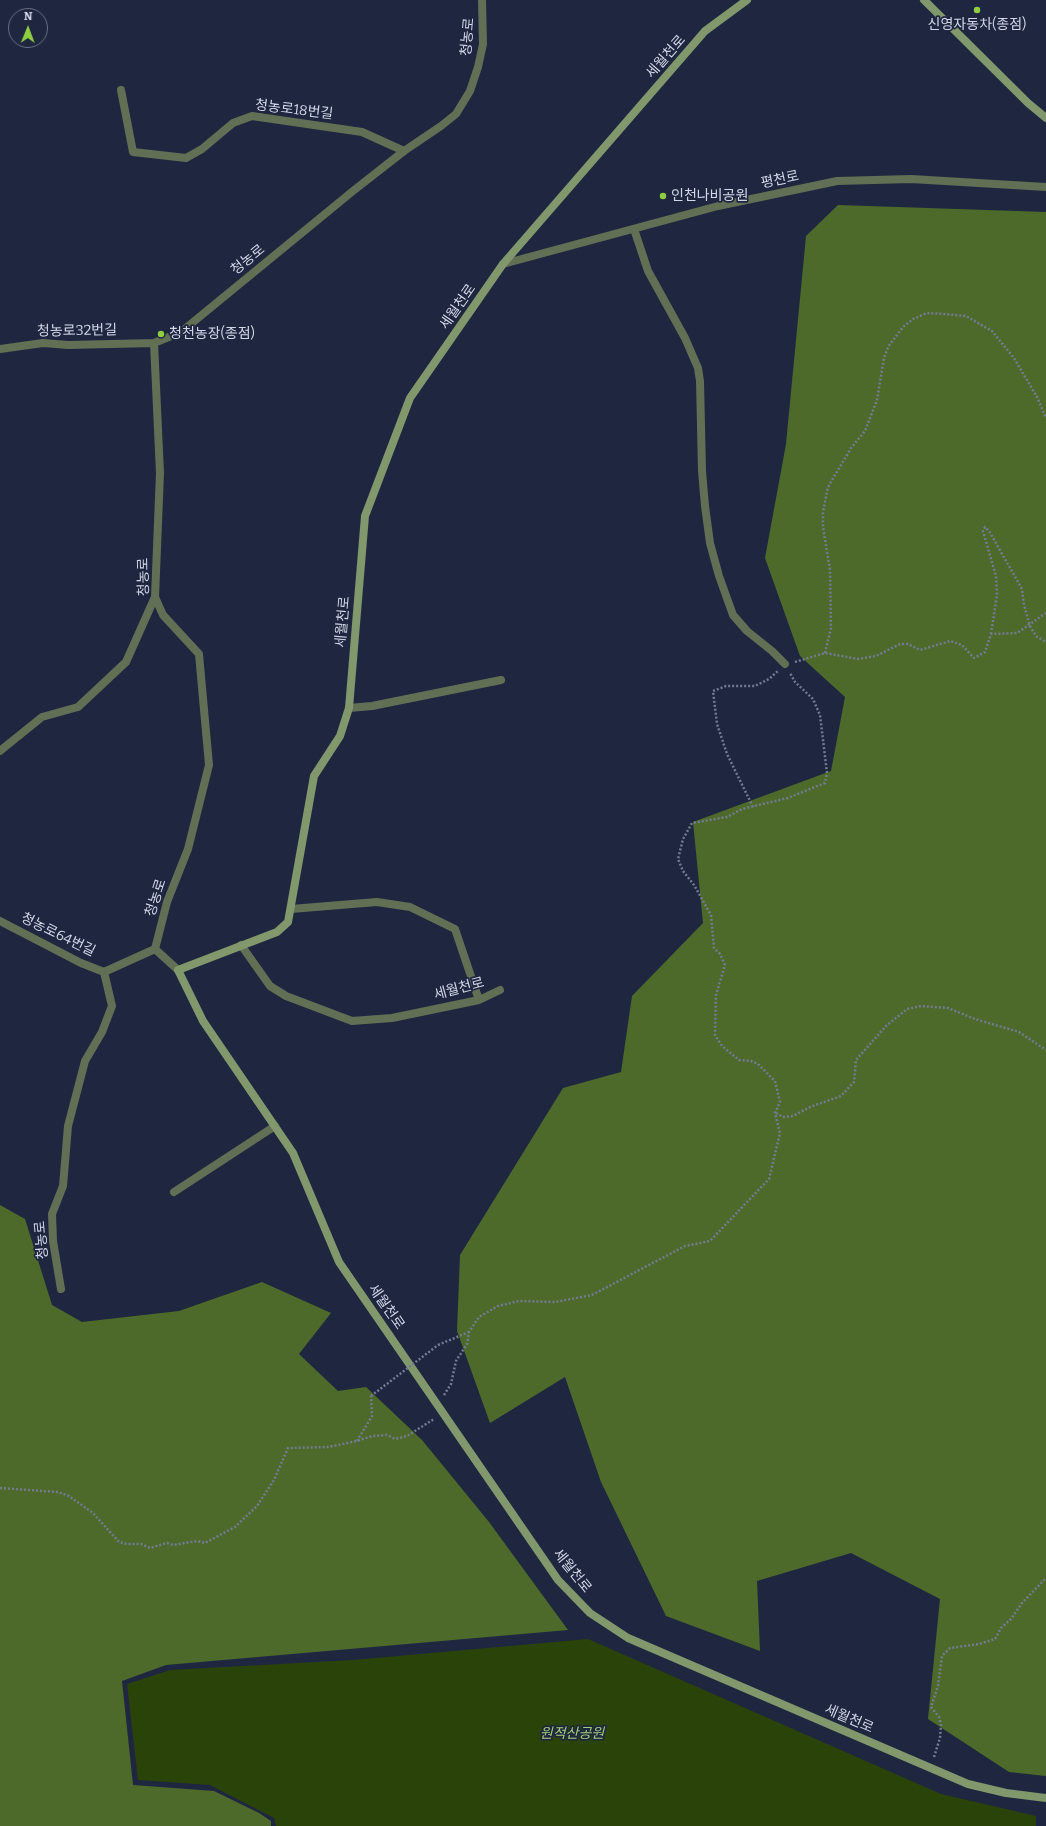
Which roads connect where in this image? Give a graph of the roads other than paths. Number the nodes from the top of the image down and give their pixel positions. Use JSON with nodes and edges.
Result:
{"nodes":[{"id":1,"x":482,"y":0,"type":"edge"},
{"id":2,"x":747,"y":0,"type":"edge"},
{"id":3,"x":924,"y":0,"type":"edge"},
{"id":4,"x":121,"y":90,"type":"dead end"},
{"id":5,"x":1046,"y":118,"type":"edge"},
{"id":6,"x":404,"y":151,"type":"junction"},
{"id":7,"x":1046,"y":187,"type":"edge"},
{"id":8,"x":634,"y":230,"type":"junction"},
{"id":9,"x":503,"y":264,"type":"junction"},
{"id":10,"x":154,"y":343,"type":"junction"},
{"id":11,"x":0,"y":349,"type":"edge"},
{"id":12,"x":155,"y":598,"type":"junction"},
{"id":13,"x":785,"y":664,"type":"road end"},
{"id":14,"x":501,"y":680,"type":"dead end"},
{"id":15,"x":349,"y":708,"type":"junction"},
{"id":16,"x":0,"y":751,"type":"edge"},
{"id":17,"x":291,"y":909,"type":"junction"},
{"id":18,"x":0,"y":921,"type":"edge"},
{"id":19,"x":241,"y":945,"type":"junction"},
{"id":20,"x":156,"y":949,"type":"junction"},
{"id":21,"x":178,"y":970,"type":"junction"},
{"id":22,"x":104,"y":972,"type":"junction"},
{"id":23,"x":500,"y":990,"type":"dead end"},
{"id":24,"x":478,"y":1000,"type":"junction"},
{"id":25,"x":275,"y":1126,"type":"junction"},
{"id":26,"x":174,"y":1192,"type":"dead end"},
{"id":27,"x":61,"y":1288,"type":"dead end"},
{"id":28,"x":1046,"y":1798,"type":"edge"}],
"edges":[{"from":1,"to":6,"type":"street","name":"청농로"},
{"from":2,"to":9,"type":"street","name":"세월천로"},
{"from":3,"to":5,"type":"street"},
{"from":4,"to":6,"type":"street","name":"청농로18번길"},
{"from":6,"to":10,"type":"street","name":"청농로"},
{"from":7,"to":8,"type":"street","name":"평천로"},
{"from":8,"to":9,"type":"street","name":"평천로"},
{"from":8,"to":13,"type":"street"},
{"from":9,"to":15,"type":"street","name":"세월천로"},
{"from":10,"to":11,"type":"street","name":"청농로32번길"},
{"from":10,"to":12,"type":"street","name":"청농로"},
{"from":12,"to":16,"type":"street"},
{"from":12,"to":20,"type":"street","name":"청농로"},
{"from":14,"to":15,"type":"street"},
{"from":15,"to":17,"type":"street","name":"세월천로"},
{"from":17,"to":19,"type":"street","name":"세월천로"},
{"from":17,"to":24,"type":"street"},
{"from":18,"to":22,"type":"street","name":"청농로64번길"},
{"from":19,"to":21,"type":"street","name":"세월천로"},
{"from":19,"to":24,"type":"street","name":"세월천로"},
{"from":20,"to":21,"type":"street","name":"세월천로"},
{"from":20,"to":22,"type":"street"},
{"from":21,"to":25,"type":"street","name":"세월천로"},
{"from":22,"to":27,"type":"street","name":"청농로"},
{"from":23,"to":24,"type":"street","name":"세월천로"},
{"from":25,"to":26,"type":"street"},
{"from":25,"to":28,"type":"street","name":"세월천로"}]}
